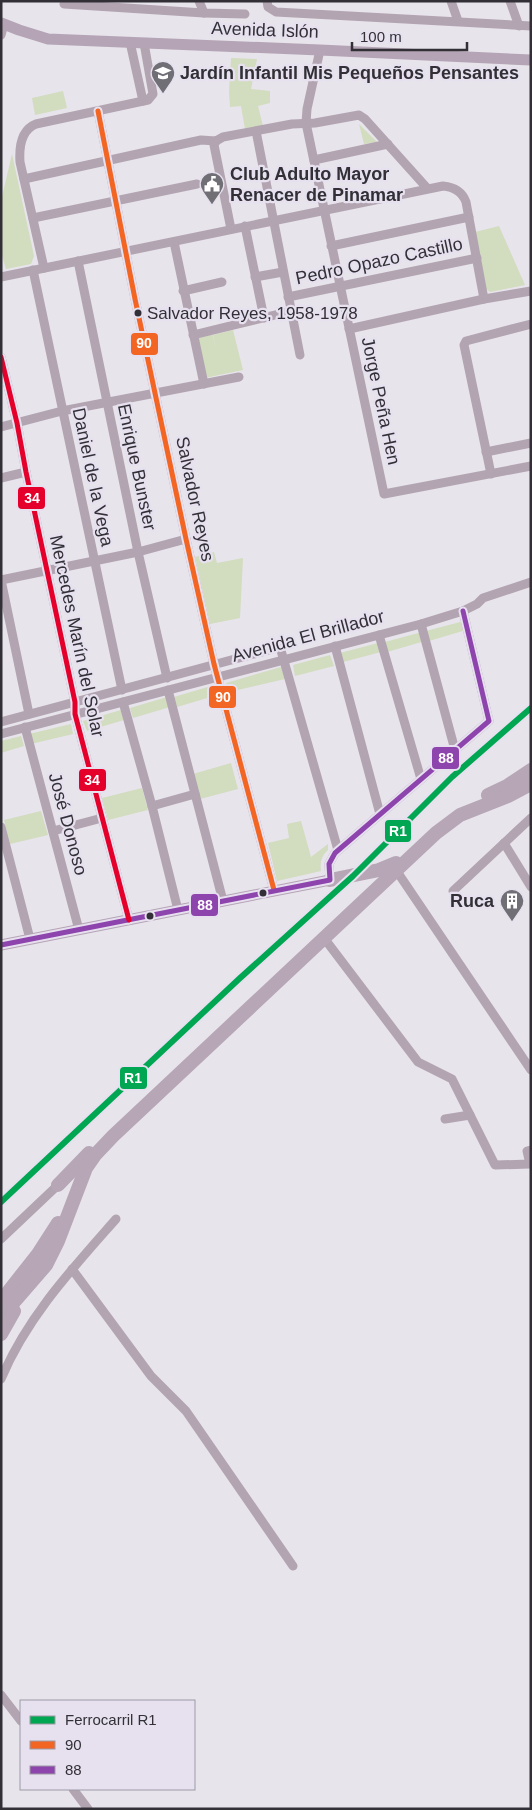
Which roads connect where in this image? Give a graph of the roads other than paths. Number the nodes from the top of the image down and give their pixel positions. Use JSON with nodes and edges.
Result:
{"nodes":[{"id":1,"x":199,"y":1,"type":"edge"},
{"id":2,"x":266,"y":1,"type":"edge"},
{"id":3,"x":451,"y":1,"type":"edge"},
{"id":4,"x":510,"y":1,"type":"edge"},
{"id":5,"x":64,"y":4,"type":"dead end"},
{"id":6,"x":204,"y":14,"type":"junction"},
{"id":7,"x":245,"y":14,"type":"dead end"},
{"id":8,"x":458,"y":21,"type":"junction"},
{"id":9,"x":519,"y":26,"type":"junction"},
{"id":10,"x":531,"y":26,"type":"edge"},
{"id":11,"x":2,"y":27,"type":"edge"},
{"id":12,"x":130,"y":42,"type":"junction"},
{"id":13,"x":144,"y":43,"type":"junction"},
{"id":14,"x":320,"y":50,"type":"junction"},
{"id":15,"x":531,"y":60,"type":"edge"},
{"id":16,"x":143,"y":101,"type":"junction"},
{"id":17,"x":98,"y":111,"type":"junction"},
{"id":18,"x":306,"y":123,"type":"junction"},
{"id":19,"x":256,"y":131,"type":"junction"},
{"id":20,"x":216,"y":141,"type":"junction"},
{"id":21,"x":388,"y":144,"type":"junction"},
{"id":22,"x":314,"y":160,"type":"junction"},
{"id":23,"x":108,"y":161,"type":"junction"},
{"id":24,"x":24,"y":179,"type":"junction"},
{"id":25,"x":197,"y":184,"type":"dead end"},
{"id":26,"x":427,"y":188,"type":"junction"},
{"id":27,"x":116,"y":201,"type":"junction"},
{"id":28,"x":324,"y":210,"type":"junction"},
{"id":29,"x":469,"y":217,"type":"junction"},
{"id":30,"x":33,"y":218,"type":"junction"},
{"id":31,"x":273,"y":220,"type":"junction"},
{"id":32,"x":245,"y":226,"type":"junction"},
{"id":33,"x":231,"y":229,"type":"junction"},
{"id":34,"x":174,"y":242,"type":"junction"},
{"id":35,"x":331,"y":246,"type":"junction"},
{"id":36,"x":126,"y":252,"type":"junction"},
{"id":37,"x":476,"y":258,"type":"junction"},
{"id":38,"x":78,"y":261,"type":"junction"},
{"id":39,"x":44,"y":268,"type":"junction"},
{"id":40,"x":33,"y":270,"type":"junction"},
{"id":41,"x":283,"y":272,"type":"junction"},
{"id":42,"x":1,"y":277,"type":"edge"},
{"id":43,"x":255,"y":277,"type":"junction"},
{"id":44,"x":222,"y":282,"type":"dead end"},
{"id":45,"x":340,"y":285,"type":"junction"},
{"id":46,"x":183,"y":291,"type":"junction"},
{"id":47,"x":531,"y":291,"type":"edge"},
{"id":48,"x":288,"y":297,"type":"junction"},
{"id":49,"x":484,"y":299,"type":"junction"},
{"id":50,"x":291,"y":311,"type":"junction"},
{"id":51,"x":264,"y":318,"type":"junction"},
{"id":52,"x":531,"y":324,"type":"edge"},
{"id":53,"x":349,"y":329,"type":"junction"},
{"id":54,"x":193,"y":335,"type":"junction"},
{"id":55,"x":300,"y":356,"type":"dead end"},
{"id":56,"x":1,"y":357,"type":"edge"},
{"id":57,"x":239,"y":377,"type":"dead end"},
{"id":58,"x":204,"y":384,"type":"junction"},
{"id":59,"x":156,"y":393,"type":"junction"},
{"id":60,"x":107,"y":402,"type":"junction"},
{"id":61,"x":62,"y":411,"type":"junction"},
{"id":62,"x":17,"y":423,"type":"junction"},
{"id":63,"x":1,"y":427,"type":"edge"},
{"id":64,"x":531,"y":443,"type":"edge"},
{"id":65,"x":486,"y":452,"type":"junction"},
{"id":66,"x":531,"y":466,"type":"edge"},
{"id":67,"x":26,"y":472,"type":"junction"},
{"id":68,"x":491,"y":474,"type":"junction"},
{"id":69,"x":1,"y":478,"type":"edge"},
{"id":70,"x":186,"y":539,"type":"junction"},
{"id":71,"x":138,"y":552,"type":"junction"},
{"id":72,"x":94,"y":561,"type":"junction"},
{"id":73,"x":46,"y":570,"type":"junction"},
{"id":74,"x":1,"y":580,"type":"edge"},
{"id":75,"x":531,"y":582,"type":"edge"},
{"id":76,"x":463,"y":611,"type":"junction"},
{"id":77,"x":421,"y":624,"type":"junction"},
{"id":78,"x":379,"y":634,"type":"junction"},
{"id":79,"x":335,"y":646,"type":"junction"},
{"id":80,"x":284,"y":660,"type":"junction"},
{"id":81,"x":214,"y":664,"type":"junction"},
{"id":82,"x":218,"y":677,"type":"junction"},
{"id":83,"x":167,"y":678,"type":"junction"},
{"id":84,"x":122,"y":690,"type":"junction"},
{"id":85,"x":168,"y":690,"type":"junction"},
{"id":86,"x":75,"y":702,"type":"junction"},
{"id":87,"x":123,"y":702,"type":"junction"},
{"id":88,"x":30,"y":714,"type":"junction"},
{"id":89,"x":75,"y":714,"type":"junction"},
{"id":90,"x":1,"y":722,"type":"edge"},
{"id":91,"x":25,"y":727,"type":"junction"},
{"id":92,"x":1,"y":734,"type":"edge"},
{"id":93,"x":455,"y":750,"type":"junction"},
{"id":94,"x":531,"y":770,"type":"edge"},
{"id":95,"x":421,"y":779,"type":"junction"},
{"id":96,"x":531,"y":784,"type":"edge"},
{"id":97,"x":195,"y":794,"type":"junction"},
{"id":98,"x":152,"y":806,"type":"junction"},
{"id":99,"x":380,"y":814,"type":"junction"},
{"id":100,"x":102,"y":818,"type":"junction"},
{"id":101,"x":531,"y":818,"type":"edge"},
{"id":102,"x":53,"y":831,"type":"junction"},
{"id":103,"x":2,"y":834,"type":"edge"},
{"id":104,"x":504,"y":843,"type":"junction"},
{"id":105,"x":338,"y":850,"type":"junction"},
{"id":106,"x":396,"y":866,"type":"junction"},
{"id":107,"x":353,"y":876,"type":"junction"},
{"id":108,"x":330,"y":880,"type":"junction"},
{"id":109,"x":531,"y":886,"type":"edge"},
{"id":110,"x":274,"y":890,"type":"junction"},
{"id":111,"x":453,"y":890,"type":"dead end"},
{"id":112,"x":366,"y":891,"type":"junction"},
{"id":113,"x":223,"y":901,"type":"junction"},
{"id":114,"x":178,"y":910,"type":"junction"},
{"id":115,"x":129,"y":920,"type":"junction"},
{"id":116,"x":79,"y":930,"type":"junction"},
{"id":117,"x":324,"y":938,"type":"junction"},
{"id":118,"x":30,"y":939,"type":"junction"},
{"id":119,"x":1,"y":945,"type":"edge"},
{"id":120,"x":531,"y":1070,"type":"edge"},
{"id":121,"x":470,"y":1115,"type":"junction"},
{"id":122,"x":445,"y":1120,"type":"dead end"},
{"id":123,"x":92,"y":1150,"type":"junction"},
{"id":124,"x":531,"y":1150,"type":"edge"},
{"id":125,"x":58,"y":1185,"type":"joint"},
{"id":126,"x":116,"y":1219,"type":"dead end"},
{"id":127,"x":1,"y":1238,"type":"edge"},
{"id":128,"x":72,"y":1269,"type":"junction"},
{"id":129,"x":31,"y":1282,"type":"junction"},
{"id":130,"x":4,"y":1297,"type":"edge"},
{"id":131,"x":1,"y":1318,"type":"edge"},
{"id":132,"x":1,"y":1334,"type":"edge"},
{"id":133,"x":1,"y":1379,"type":"edge"},
{"id":134,"x":293,"y":1566,"type":"dead end"},
{"id":135,"x":1,"y":1695,"type":"edge"},
{"id":136,"x":20,"y":1720,"type":"edge"},
{"id":137,"x":74,"y":1790,"type":"edge"},
{"id":138,"x":88,"y":1809,"type":"edge"}],
"edges":[{"from":1,"to":6,"type":"street"},
{"from":2,"to":8,"type":"street"},
{"from":3,"to":8,"type":"street"},
{"from":4,"to":9,"type":"street"},
{"from":5,"to":6,"type":"street"},
{"from":6,"to":7,"type":"street"},
{"from":8,"to":9,"type":"street"},
{"from":9,"to":10,"type":"street"},
{"from":11,"to":12,"type":"main road","name":"Avenida Islón"},
{"from":12,"to":13,"type":"main road","name":"Avenida Islón"},
{"from":12,"to":16,"type":"street"},
{"from":13,"to":14,"type":"main road","name":"Avenida Islón"},
{"from":13,"to":16,"type":"street"},
{"from":14,"to":15,"type":"main road","name":"Avenida Islón"},
{"from":14,"to":18,"type":"street","name":"Jorge Peña Hen"},
{"from":16,"to":17,"type":"street"},
{"from":17,"to":23,"type":"street","name":"Salvador Reyes"},
{"from":17,"to":24,"type":"street"},
{"from":18,"to":19,"type":"street"},
{"from":18,"to":21,"type":"street"},
{"from":18,"to":22,"type":"street","name":"Jorge Peña Hen"},
{"from":19,"to":20,"type":"street"},
{"from":19,"to":31,"type":"street"},
{"from":20,"to":23,"type":"street"},
{"from":20,"to":33,"type":"street"},
{"from":21,"to":22,"type":"street"},
{"from":21,"to":26,"type":"street"},
{"from":22,"to":28,"type":"street","name":"Jorge Peña Hen"},
{"from":23,"to":24,"type":"street"},
{"from":23,"to":27,"type":"street","name":"Salvador Reyes"},
{"from":24,"to":30,"type":"street"},
{"from":25,"to":27,"type":"street"},
{"from":26,"to":28,"type":"street"},
{"from":26,"to":29,"type":"street"},
{"from":27,"to":30,"type":"street"},
{"from":27,"to":36,"type":"street","name":"Salvador Reyes"},
{"from":28,"to":31,"type":"street"},
{"from":28,"to":35,"type":"street","name":"Jorge Peña Hen"},
{"from":29,"to":35,"type":"street"},
{"from":29,"to":37,"type":"street"},
{"from":30,"to":39,"type":"street"},
{"from":31,"to":32,"type":"street"},
{"from":31,"to":41,"type":"street"},
{"from":32,"to":33,"type":"street"},
{"from":32,"to":43,"type":"street"},
{"from":33,"to":34,"type":"street"},
{"from":34,"to":36,"type":"street"},
{"from":34,"to":46,"type":"street"},
{"from":35,"to":45,"type":"street","name":"Jorge Peña Hen"},
{"from":36,"to":38,"type":"street"},
{"from":36,"to":59,"type":"street","name":"Salvador Reyes"},
{"from":37,"to":45,"type":"street","name":"Pedro Opazo Castillo"},
{"from":37,"to":49,"type":"street"},
{"from":38,"to":39,"type":"street"},
{"from":38,"to":60,"type":"street","name":"Enrique Bunster"},
{"from":39,"to":40,"type":"street"},
{"from":40,"to":42,"type":"street"},
{"from":40,"to":61,"type":"street","name":"Daniel de la Vega"},
{"from":41,"to":43,"type":"street"},
{"from":41,"to":48,"type":"street"},
{"from":43,"to":51,"type":"street"},
{"from":44,"to":46,"type":"street"},
{"from":45,"to":48,"type":"street","name":"Pedro Opazo Castillo"},
{"from":45,"to":53,"type":"street","name":"Jorge Peña Hen"},
{"from":46,"to":54,"type":"street"},
{"from":47,"to":49,"type":"street"},
{"from":48,"to":50,"type":"street"},
{"from":49,"to":53,"type":"street"},
{"from":50,"to":51,"type":"street"},
{"from":50,"to":55,"type":"street"},
{"from":51,"to":54,"type":"street"},
{"from":52,"to":65,"type":"street"},
{"from":53,"to":68,"type":"street","name":"Jorge Peña Hen"},
{"from":54,"to":58,"type":"street"},
{"from":56,"to":62,"type":"street","name":"Mercedes Marín del Solar"},
{"from":57,"to":58,"type":"street"},
{"from":58,"to":59,"type":"street"},
{"from":59,"to":60,"type":"street"},
{"from":59,"to":70,"type":"street","name":"Salvador Reyes"},
{"from":60,"to":61,"type":"street"},
{"from":60,"to":71,"type":"street","name":"Enrique Bunster"},
{"from":61,"to":62,"type":"street"},
{"from":61,"to":72,"type":"street","name":"Daniel de la Vega"},
{"from":62,"to":63,"type":"street"},
{"from":62,"to":67,"type":"street","name":"Mercedes Marín del Solar"},
{"from":64,"to":65,"type":"street"},
{"from":65,"to":68,"type":"street"},
{"from":66,"to":68,"type":"street"},
{"from":67,"to":69,"type":"street"},
{"from":67,"to":73,"type":"street","name":"Mercedes Marín del Solar"},
{"from":70,"to":71,"type":"street"},
{"from":70,"to":81,"type":"street","name":"Salvador Reyes"},
{"from":71,"to":72,"type":"street"},
{"from":71,"to":83,"type":"street","name":"Enrique Bunster"},
{"from":72,"to":73,"type":"street"},
{"from":72,"to":84,"type":"street","name":"Daniel de la Vega"},
{"from":73,"to":74,"type":"street"},
{"from":73,"to":86,"type":"street","name":"Mercedes Marín del Solar"},
{"from":74,"to":88,"type":"street"},
{"from":75,"to":76,"type":"street","name":"Avenida El Brillador"},
{"from":76,"to":77,"type":"street","name":"Avenida El Brillador"},
{"from":76,"to":93,"type":"street"},
{"from":77,"to":78,"type":"street","name":"Avenida El Brillador"},
{"from":77,"to":93,"type":"street"},
{"from":78,"to":79,"type":"street","name":"Avenida El Brillador"},
{"from":78,"to":95,"type":"street"},
{"from":79,"to":80,"type":"street","name":"Avenida El Brillador"},
{"from":79,"to":99,"type":"street"},
{"from":80,"to":81,"type":"street","name":"Avenida El Brillador"},
{"from":80,"to":82,"type":"street","name":"Avenida El Brillador"},
{"from":80,"to":105,"type":"street"},
{"from":81,"to":82,"type":"street","name":"Salvador Reyes"},
{"from":81,"to":83,"type":"street","name":"Avenida El Brillador"},
{"from":82,"to":85,"type":"street","name":"Avenida El Brillador"},
{"from":82,"to":110,"type":"street","name":"Salvador Reyes"},
{"from":83,"to":84,"type":"street","name":"Avenida El Brillador"},
{"from":84,"to":86,"type":"street","name":"Avenida El Brillador"},
{"from":85,"to":87,"type":"street","name":"Avenida El Brillador"},
{"from":85,"to":97,"type":"street"},
{"from":86,"to":88,"type":"street","name":"Avenida El Brillador"},
{"from":86,"to":89,"type":"street","name":"Mercedes Marín del Solar"},
{"from":87,"to":89,"type":"street","name":"Avenida El Brillador"},
{"from":87,"to":98,"type":"street"},
{"from":88,"to":90,"type":"street","name":"Avenida El Brillador"},
{"from":89,"to":91,"type":"street","name":"Avenida El Brillador"},
{"from":89,"to":100,"type":"street","name":"Mercedes Marín del Solar"},
{"from":91,"to":92,"type":"street","name":"Avenida El Brillador"},
{"from":91,"to":102,"type":"street","name":"José Donoso"},
{"from":93,"to":95,"type":"street"},
{"from":94,"to":106,"type":"highway"},
{"from":95,"to":99,"type":"street"},
{"from":96,"to":106,"type":"highway"},
{"from":97,"to":98,"type":"street"},
{"from":97,"to":113,"type":"street"},
{"from":98,"to":114,"type":"street"},
{"from":99,"to":105,"type":"street"},
{"from":100,"to":102,"type":"street"},
{"from":100,"to":115,"type":"street","name":"Mercedes Marín del Solar"},
{"from":101,"to":104,"type":"street"},
{"from":102,"to":116,"type":"street","name":"José Donoso"},
{"from":103,"to":118,"type":"street"},
{"from":104,"to":109,"type":"street"},
{"from":104,"to":111,"type":"street"},
{"from":105,"to":108,"type":"street"},
{"from":106,"to":107,"type":"highway"},
{"from":106,"to":112,"type":"highway"},
{"from":106,"to":117,"type":"highway"},
{"from":106,"to":120,"type":"street"},
{"from":107,"to":108,"type":"highway"},
{"from":107,"to":112,"type":"highway"},
{"from":108,"to":110,"type":"main road"},
{"from":110,"to":113,"type":"main road"},
{"from":112,"to":123,"type":"highway"},
{"from":113,"to":114,"type":"main road"},
{"from":114,"to":115,"type":"main road"},
{"from":115,"to":116,"type":"main road"},
{"from":116,"to":118,"type":"main road"},
{"from":117,"to":121,"type":"street"},
{"from":117,"to":129,"type":"highway"},
{"from":118,"to":119,"type":"main road"},
{"from":121,"to":122,"type":"street"},
{"from":121,"to":124,"type":"street"},
{"from":123,"to":125,"type":"highway"},
{"from":123,"to":130,"type":"highway"},
{"from":125,"to":127,"type":"street"},
{"from":126,"to":128,"type":"street"},
{"from":128,"to":133,"type":"street"},
{"from":128,"to":134,"type":"street"},
{"from":129,"to":131,"type":"highway"},
{"from":129,"to":132,"type":"highway"},
{"from":135,"to":136,"type":"street"},
{"from":137,"to":138,"type":"street"}]}
